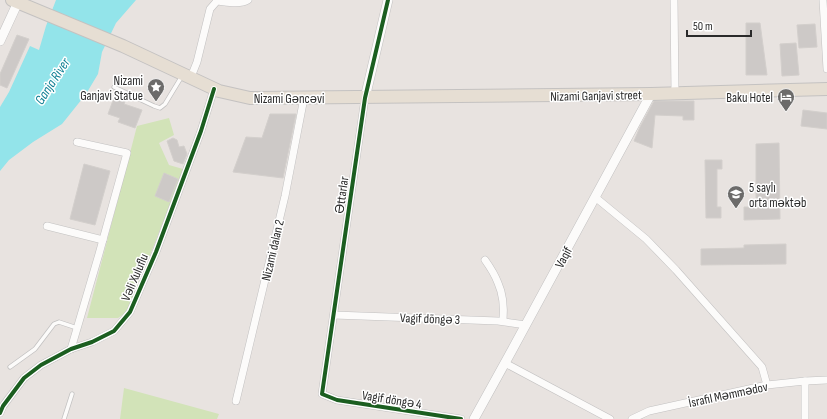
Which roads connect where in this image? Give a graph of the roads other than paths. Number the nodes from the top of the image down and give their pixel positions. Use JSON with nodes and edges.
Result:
{"nodes":[{"id":1,"x":248,"y":0,"type":"edge"},
{"id":2,"x":388,"y":0,"type":"edge"},
{"id":3,"x":674,"y":0,"type":"edge"},
{"id":4,"x":823,"y":0,"type":"edge"},
{"id":5,"x":15,"y":1,"type":"edge"},
{"id":6,"x":826,"y":33,"type":"edge"},
{"id":7,"x":0,"y":41,"type":"edge"},
{"id":8,"x":827,"y":69,"type":"edge"},
{"id":9,"x":187,"y":75,"type":"junction"},
{"id":10,"x":114,"y":87,"type":"dead end"},
{"id":11,"x":214,"y":89,"type":"junction"},
{"id":12,"x":827,"y":89,"type":"edge"},
{"id":13,"x":651,"y":94,"type":"junction"},
{"id":14,"x":675,"y":94,"type":"junction"},
{"id":15,"x":304,"y":98,"type":"junction"},
{"id":16,"x":365,"y":98,"type":"junction"},
{"id":17,"x":77,"y":142,"type":"dead end"},
{"id":18,"x":595,"y":197,"type":"junction"},
{"id":19,"x":47,"y":226,"type":"dead end"},
{"id":20,"x":103,"y":240,"type":"junction"},
{"id":21,"x":485,"y":260,"type":"dead end"},
{"id":22,"x":334,"y":315,"type":"junction"},
{"id":23,"x":503,"y":321,"type":"junction"},
{"id":24,"x":526,"y":325,"type":"junction"},
{"id":25,"x":77,"y":328,"type":"junction"},
{"id":26,"x":70,"y":349,"type":"junction"},
{"id":27,"x":505,"y":363,"type":"junction"},
{"id":28,"x":10,"y":367,"type":"dead end"},
{"id":29,"x":827,"y":380,"type":"edge"},
{"id":30,"x":805,"y":381,"type":"junction"},
{"id":31,"x":767,"y":385,"type":"junction"},
{"id":32,"x":72,"y":394,"type":"dead end"},
{"id":33,"x":322,"y":394,"type":"joint"},
{"id":34,"x":236,"y":401,"type":"dead end"},
{"id":35,"x":0,"y":413,"type":"edge"},
{"id":36,"x":64,"y":419,"type":"edge"},
{"id":37,"x":461,"y":419,"type":"edge"},
{"id":38,"x":474,"y":419,"type":"edge"},
{"id":39,"x":610,"y":419,"type":"edge"},
{"id":40,"x":632,"y":419,"type":"edge"},
{"id":41,"x":805,"y":419,"type":"edge"}],
"edges":[{"from":1,"to":9,"type":"street"},
{"from":2,"to":16,"type":"street","name":"Əttarlar"},
{"from":3,"to":14,"type":"street"},
{"from":4,"to":6,"type":"street"},
{"from":5,"to":7,"type":"street"},
{"from":5,"to":9,"type":"main road"},
{"from":6,"to":8,"type":"street"},
{"from":9,"to":10,"type":"lane"},
{"from":9,"to":11,"type":"main road","name":"Nizami Gəncəvi"},
{"from":11,"to":15,"type":"main road","name":"Nizami Gəncəvi"},
{"from":11,"to":26,"type":"street","name":"Vəli Xuluflu"},
{"from":12,"to":14,"type":"main road","name":"Nizami Ganjavi street"},
{"from":13,"to":14,"type":"main road","name":"Nizami Ganjavi street"},
{"from":13,"to":16,"type":"main road","name":"Nizami Ganjavi street"},
{"from":13,"to":18,"type":"street","name":"Vaqif"},
{"from":15,"to":16,"type":"main road","name":"Nizami Gəncəvi"},
{"from":15,"to":34,"type":"street","name":"Nizami dalan 2"},
{"from":16,"to":22,"type":"street","name":"Əttarlar"},
{"from":17,"to":20,"type":"street"},
{"from":18,"to":24,"type":"street","name":"Vaqif"},
{"from":18,"to":31,"type":"street"},
{"from":19,"to":20,"type":"street"},
{"from":20,"to":25,"type":"street"},
{"from":21,"to":23,"type":"street"},
{"from":22,"to":23,"type":"street","name":"Vagif döngə 3"},
{"from":22,"to":33,"type":"street","name":"Əttarlar"},
{"from":23,"to":24,"type":"street","name":"Vagif döngə 3"},
{"from":24,"to":27,"type":"street","name":"Vaqif"},
{"from":25,"to":26,"type":"street"},
{"from":25,"to":28,"type":"lane"},
{"from":26,"to":35,"type":"street","name":"Vəli Xuluflu"},
{"from":27,"to":38,"type":"street","name":"Vaqif"},
{"from":27,"to":39,"type":"street"},
{"from":29,"to":30,"type":"street","name":"İsrafil Məmmədov"},
{"from":30,"to":31,"type":"street","name":"İsrafil Məmmədov"},
{"from":30,"to":41,"type":"street"},
{"from":31,"to":40,"type":"street","name":"İsrafil Məmmədov"},
{"from":32,"to":36,"type":"lane"},
{"from":33,"to":37,"type":"street","name":"Vagif döngə 4"}]}
